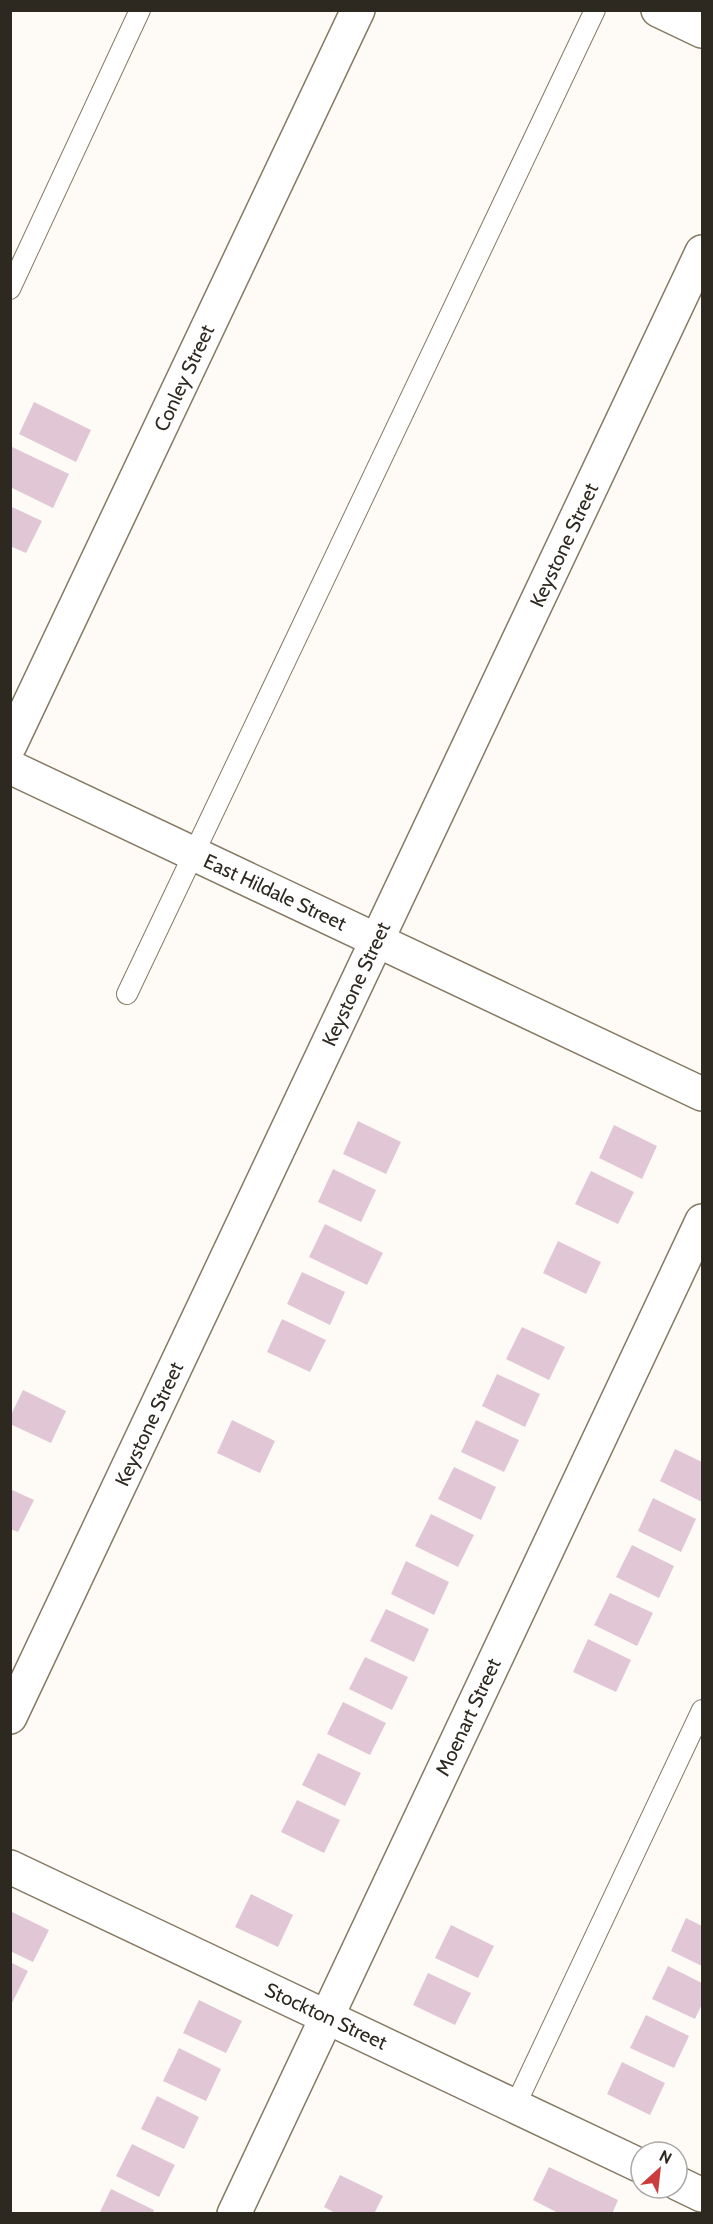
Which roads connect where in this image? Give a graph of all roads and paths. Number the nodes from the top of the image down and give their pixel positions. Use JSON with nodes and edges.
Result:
{"nodes":[{"id":1,"x":140,"y":10,"type":"edge"},
{"id":2,"x":358,"y":10,"type":"edge"},
{"id":3,"x":595,"y":10,"type":"edge"},
{"id":4,"x":658,"y":10,"type":"edge"},
{"id":5,"x":702,"y":31,"type":"edge"},
{"id":6,"x":702,"y":252,"type":"edge"},
{"id":7,"x":10,"y":289,"type":"edge"},
{"id":8,"x":10,"y":745,"type":"edge"},
{"id":9,"x":10,"y":767,"type":"edge"},
{"id":10,"x":194,"y":854,"type":"junction"},
{"id":11,"x":377,"y":940,"type":"junction"},
{"id":12,"x":127,"y":994,"type":"dead end"},
{"id":13,"x":702,"y":1094,"type":"edge"},
{"id":14,"x":702,"y":1221,"type":"edge"},
{"id":15,"x":702,"y":1710,"type":"edge"},
{"id":16,"x":10,"y":1717,"type":"edge"},
{"id":17,"x":10,"y":1867,"type":"edge"},
{"id":18,"x":326,"y":2017,"type":"junction"},
{"id":19,"x":515,"y":2106,"type":"junction"},
{"id":20,"x":629,"y":2160,"type":"edge"},
{"id":21,"x":234,"y":2214,"type":"edge"}],
"edges":[{"from":1,"to":7,"type":"lane"},
{"from":2,"to":8,"type":"street","name":"Conley Street"},
{"from":3,"to":10,"type":"lane"},
{"from":4,"to":5,"type":"street"},
{"from":6,"to":11,"type":"street","name":"Keystone Street"},
{"from":9,"to":10,"type":"street","name":"East Hildale Street"},
{"from":10,"to":11,"type":"street","name":"East Hildale Street"},
{"from":10,"to":12,"type":"lane"},
{"from":11,"to":13,"type":"street","name":"East Hildale Street"},
{"from":11,"to":16,"type":"street","name":"Keystone Street"},
{"from":14,"to":18,"type":"street","name":"Moenart Street"},
{"from":15,"to":19,"type":"lane"},
{"from":17,"to":18,"type":"street","name":"Stockton Street"},
{"from":18,"to":19,"type":"street","name":"Stockton Street"},
{"from":18,"to":21,"type":"street","name":"Moenart Street"},
{"from":19,"to":20,"type":"street","name":"Stockton Street"}]}
